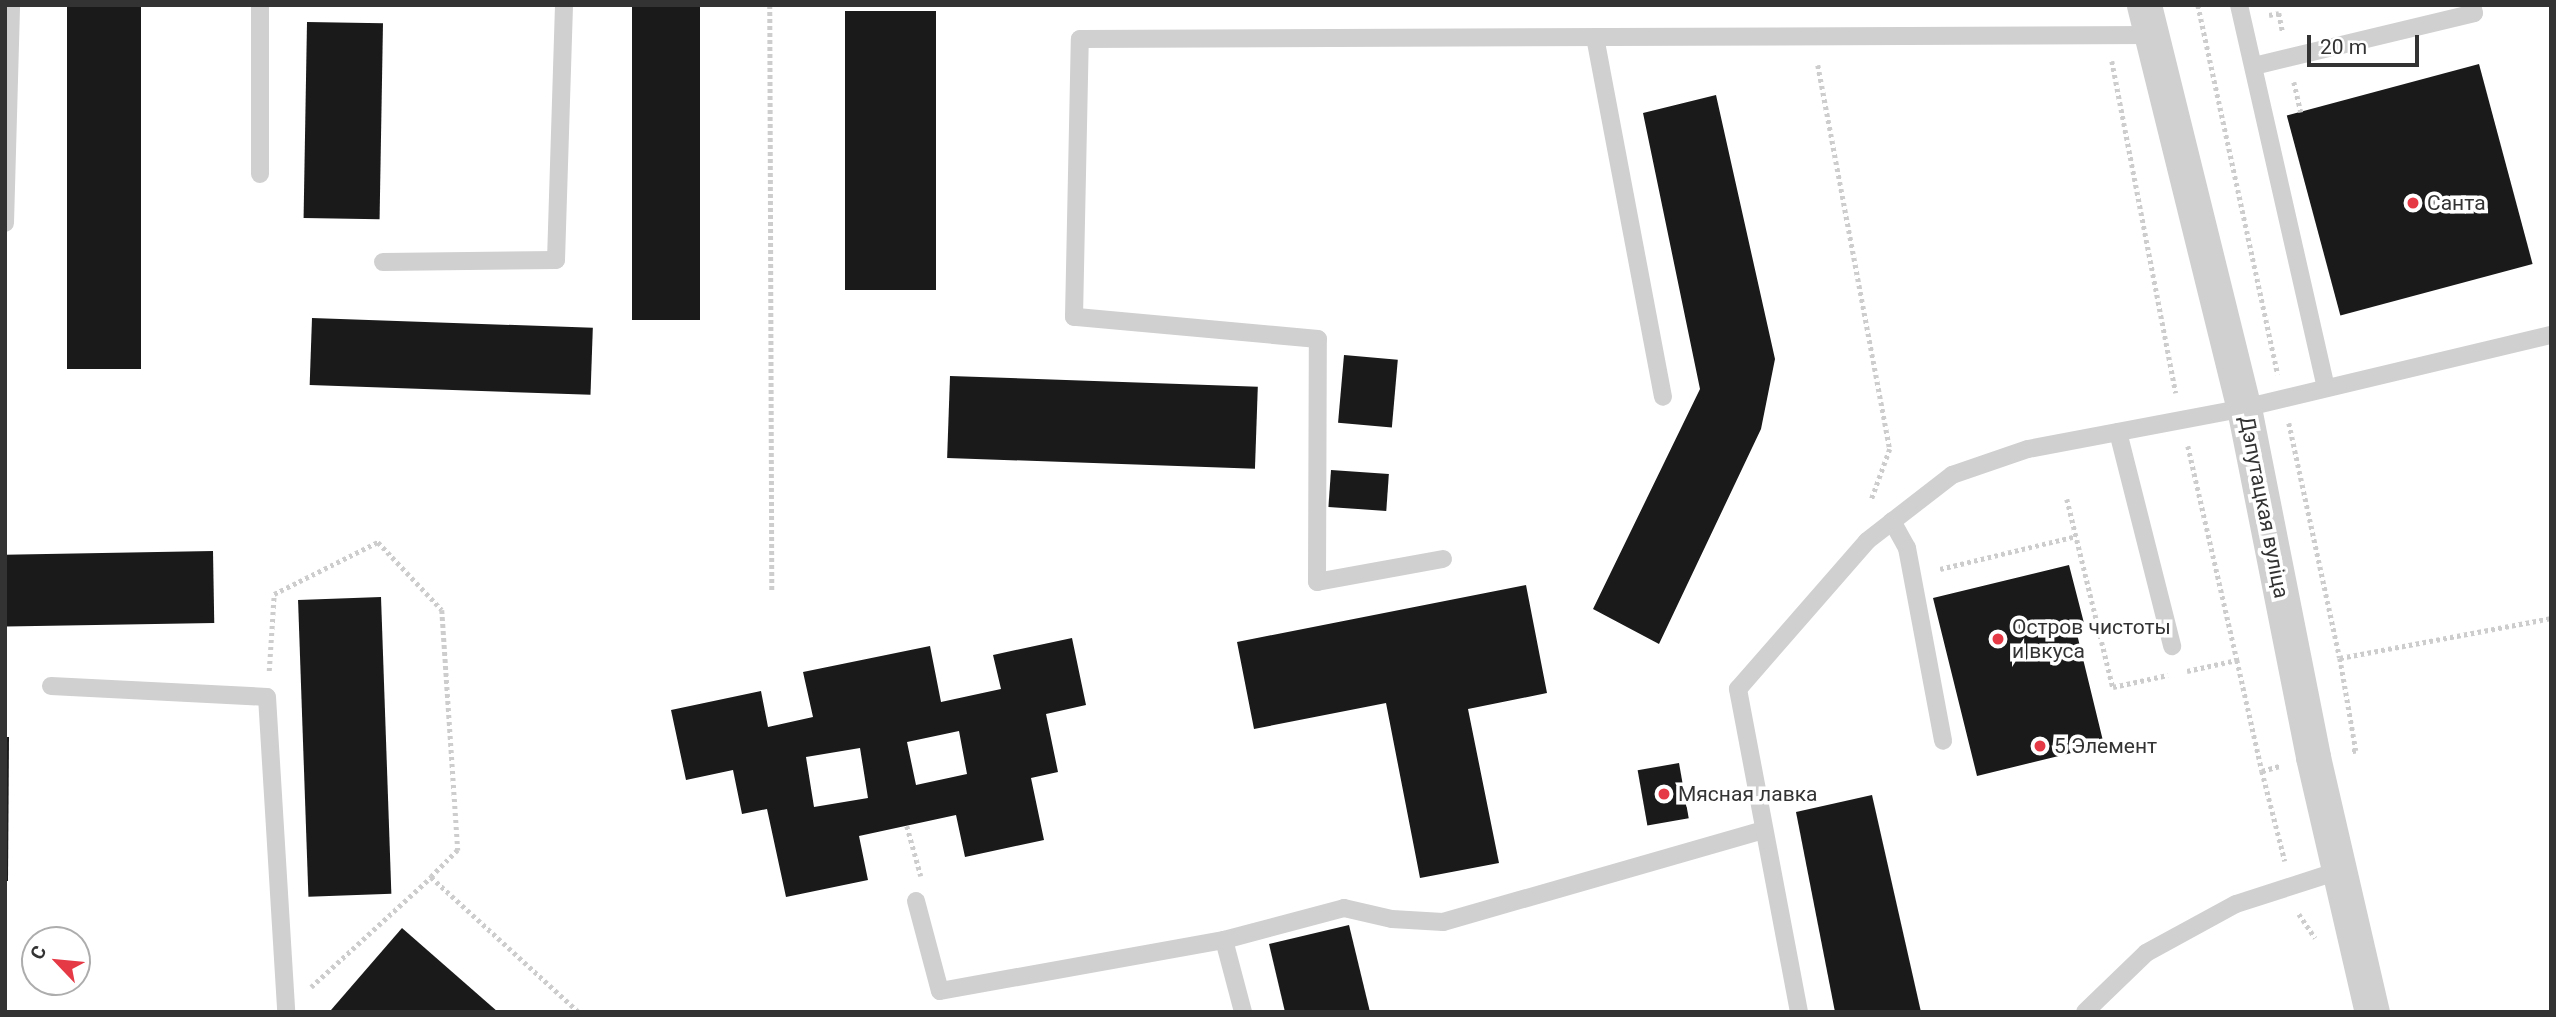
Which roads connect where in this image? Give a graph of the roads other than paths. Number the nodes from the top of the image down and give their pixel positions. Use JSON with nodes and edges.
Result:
{"nodes":[{"id":1,"x":11,"y":5,"type":"edge"},
{"id":2,"x":260,"y":5,"type":"edge"},
{"id":3,"x":564,"y":5,"type":"edge"},
{"id":4,"x":2239,"y":5,"type":"edge"},
{"id":5,"x":2472,"y":5,"type":"edge"},
{"id":6,"x":2147,"y":20,"type":"edge"},
{"id":7,"x":1595,"y":37,"type":"junction"},
{"id":8,"x":2254,"y":66,"type":"junction"},
{"id":9,"x":260,"y":174,"type":"dead end"},
{"id":10,"x":5,"y":223,"type":"edge"},
{"id":11,"x":383,"y":262,"type":"dead end"},
{"id":12,"x":2550,"y":335,"type":"edge"},
{"id":13,"x":2326,"y":387,"type":"junction"},
{"id":14,"x":1663,"y":397,"type":"dead end"},
{"id":15,"x":2244,"y":408,"type":"junction"},
{"id":16,"x":2118,"y":432,"type":"junction"},
{"id":17,"x":1892,"y":522,"type":"junction"},
{"id":18,"x":1443,"y":559,"type":"dead end"},
{"id":19,"x":2172,"y":646,"type":"dead end"},
{"id":20,"x":51,"y":687,"type":"dead end"},
{"id":21,"x":1943,"y":741,"type":"dead end"},
{"id":22,"x":1764,"y":830,"type":"junction"},
{"id":23,"x":2338,"y":871,"type":"junction"},
{"id":24,"x":916,"y":901,"type":"dead end"},
{"id":25,"x":1224,"y":940,"type":"junction"},
{"id":26,"x":286,"y":1011,"type":"edge"},
{"id":27,"x":1243,"y":1012,"type":"edge"},
{"id":28,"x":1798,"y":1012,"type":"edge"},
{"id":29,"x":2085,"y":1012,"type":"edge"},
{"id":30,"x":2372,"y":1012,"type":"edge"}],
"edges":[{"from":1,"to":10,"type":"lane"},
{"from":2,"to":9,"type":"lane"},
{"from":3,"to":11,"type":"lane"},
{"from":4,"to":8,"type":"lane"},
{"from":5,"to":8,"type":"lane"},
{"from":6,"to":7,"type":"lane"},
{"from":6,"to":15,"type":"street","name":"Дэпутацкая вуліца"},
{"from":7,"to":14,"type":"lane"},
{"from":7,"to":18,"type":"lane"},
{"from":8,"to":13,"type":"lane"},
{"from":12,"to":13,"type":"lane"},
{"from":13,"to":15,"type":"lane"},
{"from":15,"to":16,"type":"lane"},
{"from":15,"to":23,"type":"street","name":"Дэпутацкая вуліца"},
{"from":16,"to":17,"type":"lane"},
{"from":16,"to":19,"type":"lane"},
{"from":17,"to":21,"type":"lane"},
{"from":17,"to":22,"type":"lane"},
{"from":20,"to":26,"type":"lane"},
{"from":22,"to":25,"type":"lane"},
{"from":22,"to":28,"type":"lane"},
{"from":23,"to":29,"type":"lane"},
{"from":23,"to":30,"type":"street","name":"Дэпутацкая вуліца"},
{"from":24,"to":25,"type":"lane"},
{"from":25,"to":27,"type":"lane"}]}
